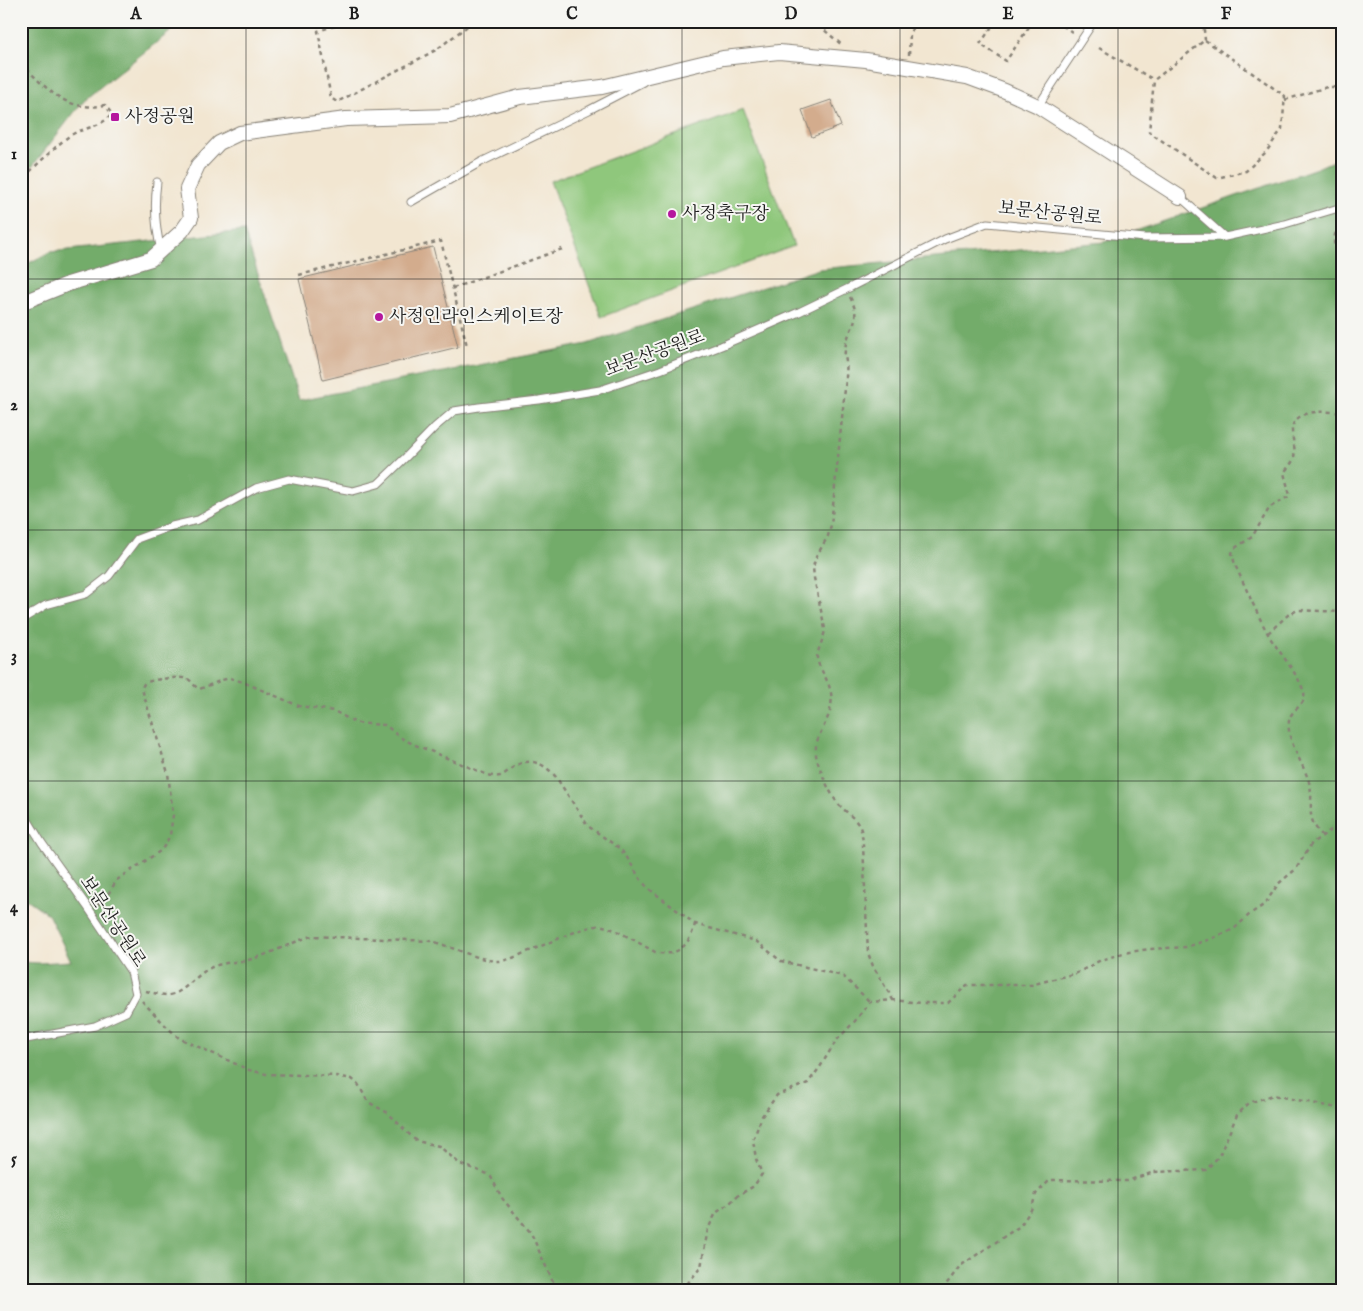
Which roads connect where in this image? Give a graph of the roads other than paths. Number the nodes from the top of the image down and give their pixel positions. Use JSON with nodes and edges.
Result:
{"nodes":[{"id":1,"x":1094,"y":21,"type":"edge"},
{"id":2,"x":666,"y":71,"type":"junction"},
{"id":3,"x":1038,"y":106,"type":"junction"},
{"id":4,"x":157,"y":182,"type":"dead end"},
{"id":5,"x":1180,"y":197,"type":"joint"},
{"id":6,"x":411,"y":202,"type":"dead end"},
{"id":7,"x":1342,"y":207,"type":"edge"},
{"id":8,"x":1225,"y":237,"type":"junction"},
{"id":9,"x":161,"y":250,"type":"junction"},
{"id":10,"x":21,"y":303,"type":"edge"},
{"id":11,"x":21,"y":620,"type":"edge"},
{"id":12,"x":21,"y":809,"type":"edge"},
{"id":13,"x":21,"y":1040,"type":"edge"}],
"edges":[{"from":1,"to":3,"type":"lane"},
{"from":2,"to":3,"type":"street"},
{"from":2,"to":6,"type":"lane"},
{"from":2,"to":9,"type":"street"},
{"from":3,"to":5,"type":"street"},
{"from":4,"to":9,"type":"lane"},
{"from":5,"to":8,"type":"lane"},
{"from":7,"to":8,"type":"lane","name":"보문산공원로"},
{"from":8,"to":11,"type":"lane","name":"보문산공원로"},
{"from":9,"to":10,"type":"street"},
{"from":12,"to":13,"type":"lane","name":"보문산공원로"}]}
